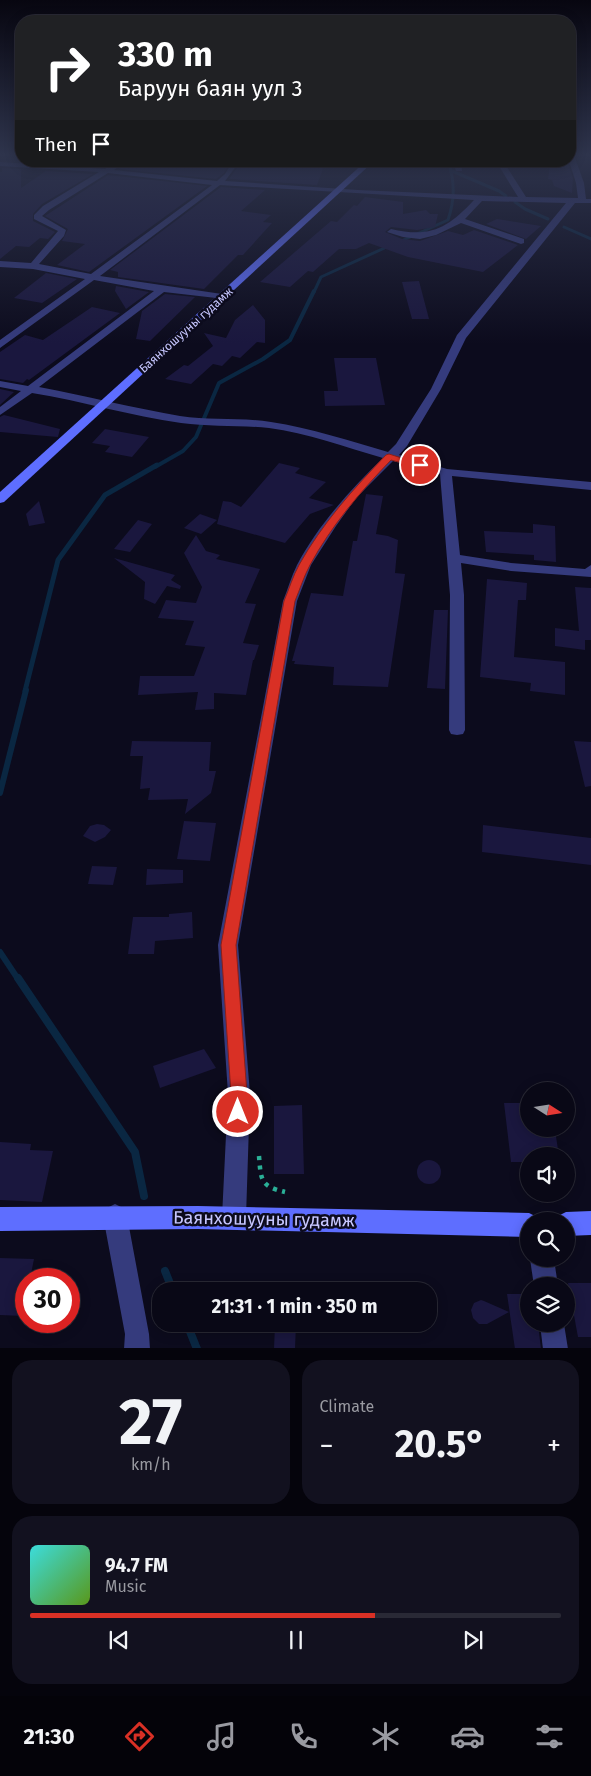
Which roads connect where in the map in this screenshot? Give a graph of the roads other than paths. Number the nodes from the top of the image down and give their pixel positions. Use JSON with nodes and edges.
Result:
{"nodes":[{"id":1,"x":39,"y":218,"type":"edge"},
{"id":2,"x":173,"y":218,"type":"edge"},
{"id":3,"x":308,"y":218,"type":"edge"},
{"id":4,"x":567,"y":218,"type":"edge"},
{"id":5,"x":460,"y":220,"type":"joint"},
{"id":6,"x":391,"y":232,"type":"dead end"},
{"id":7,"x":521,"y":241,"type":"dead end"},
{"id":8,"x":0,"y":264,"type":"edge"},
{"id":9,"x":33,"y":266,"type":"junction"},
{"id":10,"x":94,"y":277,"type":"junction"},
{"id":11,"x":162,"y":289,"type":"junction"},
{"id":12,"x":222,"y":297,"type":"junction"},
{"id":13,"x":0,"y":344,"type":"edge"},
{"id":14,"x":0,"y":384,"type":"edge"},
{"id":15,"x":30,"y":389,"type":"junction"},
{"id":16,"x":104,"y":404,"type":"junction"},
{"id":17,"x":0,"y":412,"type":"edge"},
{"id":18,"x":389,"y":457,"type":"junction"},
{"id":19,"x":446,"y":472,"type":"junction"},
{"id":20,"x":591,"y":486,"type":"edge"},
{"id":21,"x":0,"y":499,"type":"edge"},
{"id":22,"x":455,"y":558,"type":"junction"},
{"id":23,"x":591,"y":569,"type":"edge"},
{"id":24,"x":457,"y":730,"type":"dead end"},
{"id":25,"x":124,"y":1217,"type":"junction"},
{"id":26,"x":234,"y":1217,"type":"junction"},
{"id":27,"x":0,"y":1219,"type":"edge"},
{"id":28,"x":591,"y":1223,"type":"edge"},
{"id":29,"x":575,"y":1224,"type":"edge"},
{"id":30,"x":520,"y":1225,"type":"edge"},
{"id":31,"x":553,"y":1332,"type":"edge"},
{"id":32,"x":138,"y":1348,"type":"edge"},
{"id":33,"x":556,"y":1348,"type":"edge"}],
"edges":[{"from":1,"to":9,"type":"street"},
{"from":2,"to":10,"type":"street"},
{"from":3,"to":12,"type":"main road","name":"Баянхошууны гудамж"},
{"from":4,"to":18,"type":"street"},
{"from":5,"to":6,"type":"street"},
{"from":5,"to":7,"type":"street"},
{"from":8,"to":9,"type":"street"},
{"from":9,"to":10,"type":"street"},
{"from":10,"to":11,"type":"street"},
{"from":10,"to":13,"type":"street"},
{"from":11,"to":12,"type":"street"},
{"from":11,"to":15,"type":"street"},
{"from":12,"to":16,"type":"main road","name":"Баянхошууны гудамж"},
{"from":14,"to":15,"type":"street"},
{"from":15,"to":16,"type":"street"},
{"from":15,"to":17,"type":"street"},
{"from":16,"to":18,"type":"street"},
{"from":16,"to":21,"type":"main road","name":"Баянхошууны гудамж"},
{"from":18,"to":19,"type":"street"},
{"from":18,"to":26,"type":"street"},
{"from":19,"to":20,"type":"street"},
{"from":19,"to":22,"type":"street"},
{"from":22,"to":23,"type":"street"},
{"from":22,"to":24,"type":"street"},
{"from":25,"to":26,"type":"main road","name":"Баянхошууны гудамж"},
{"from":25,"to":27,"type":"main road","name":"Баянхошууны гудамж"},
{"from":25,"to":32,"type":"street"},
{"from":26,"to":30,"type":"main road","name":"Баянхошууны гудамж"},
{"from":28,"to":29,"type":"main road"},
{"from":31,"to":33,"type":"street"}]}
